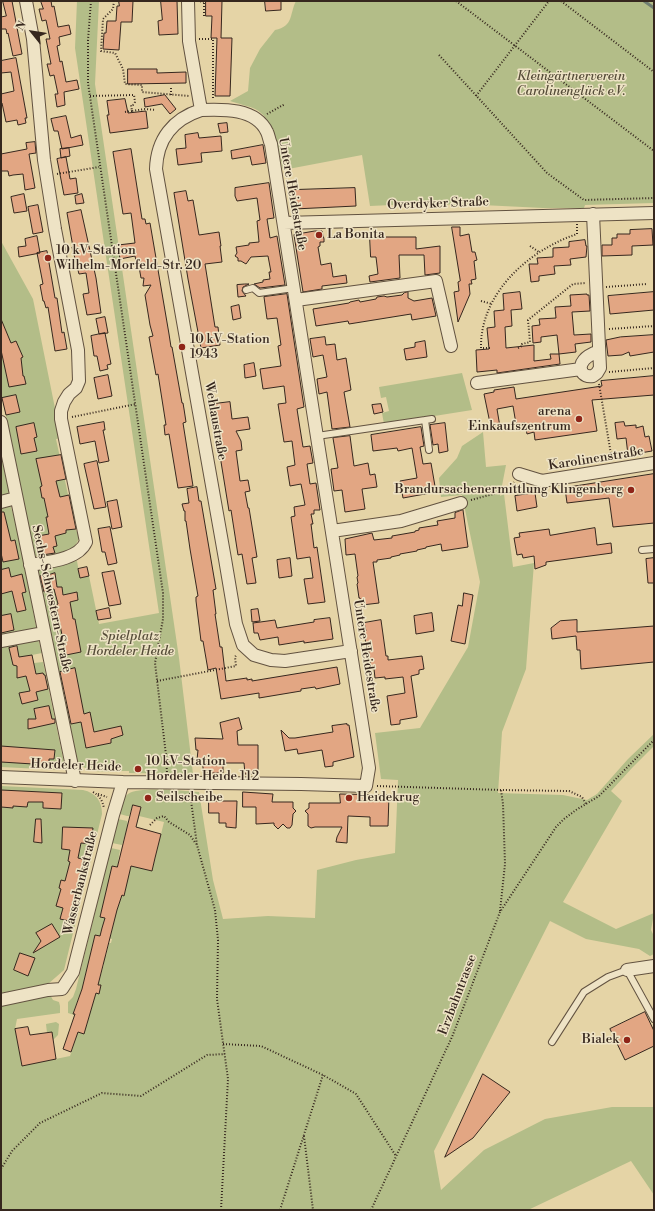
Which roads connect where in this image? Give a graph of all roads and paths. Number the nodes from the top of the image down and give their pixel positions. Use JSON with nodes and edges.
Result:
{"nodes":[{"id":1,"x":26,"y":1,"type":"edge"},
{"id":2,"x":91,"y":1,"type":"edge"},
{"id":3,"x":114,"y":1,"type":"edge"},
{"id":4,"x":188,"y":1,"type":"edge"},
{"id":5,"x":204,"y":1,"type":"edge"},
{"id":6,"x":456,"y":1,"type":"edge"},
{"id":7,"x":549,"y":1,"type":"edge"},
{"id":8,"x":561,"y":1,"type":"edge"},
{"id":9,"x":204,"y":16,"type":"dead end"},
{"id":10,"x":206,"y":39,"type":"dead end"},
{"id":11,"x":515,"y":46,"type":"junction"},
{"id":12,"x":439,"y":55,"type":"dead end"},
{"id":13,"x":207,"y":69,"type":"dead end"},
{"id":14,"x":213,"y":69,"type":"junction"},
{"id":15,"x":654,"y":72,"type":"edge"},
{"id":16,"x":170,"y":88,"type":"dead end"},
{"id":17,"x":171,"y":95,"type":"junction"},
{"id":18,"x":90,"y":96,"type":"junction"},
{"id":19,"x":187,"y":96,"type":"dead end"},
{"id":20,"x":476,"y":96,"type":"junction"},
{"id":21,"x":285,"y":104,"type":"dead end"},
{"id":22,"x":156,"y":110,"type":"dead end"},
{"id":23,"x":207,"y":110,"type":"junction"},
{"id":24,"x":132,"y":111,"type":"junction"},
{"id":25,"x":127,"y":112,"type":"dead end"},
{"id":26,"x":257,"y":120,"type":"junction"},
{"id":27,"x":654,"y":151,"type":"edge"},
{"id":28,"x":99,"y":167,"type":"junction"},
{"id":29,"x":46,"y":176,"type":"junction"},
{"id":30,"x":654,"y":198,"type":"edge"},
{"id":31,"x":654,"y":212,"type":"edge"},
{"id":32,"x":593,"y":214,"type":"junction"},
{"id":33,"x":576,"y":215,"type":"junction"},
{"id":34,"x":284,"y":223,"type":"junction"},
{"id":35,"x":530,"y":246,"type":"dead end"},
{"id":36,"x":539,"y":252,"type":"junction"},
{"id":37,"x":647,"y":284,"type":"dead end"},
{"id":38,"x":596,"y":285,"type":"junction"},
{"id":39,"x":246,"y":290,"type":"dead end"},
{"id":40,"x":295,"y":294,"type":"junction"},
{"id":41,"x":481,"y":301,"type":"dead end"},
{"id":42,"x":492,"y":304,"type":"junction"},
{"id":43,"x":654,"y":326,"type":"edge"},
{"id":44,"x":597,"y":330,"type":"junction"},
{"id":45,"x":451,"y":346,"type":"dead end"},
{"id":46,"x":490,"y":348,"type":"dead end"},
{"id":47,"x":518,"y":348,"type":"dead end"},
{"id":48,"x":599,"y":351,"type":"junction"},
{"id":49,"x":654,"y":368,"type":"edge"},
{"id":50,"x":581,"y":369,"type":"junction"},
{"id":51,"x":597,"y":373,"type":"junction"},
{"id":52,"x":477,"y":383,"type":"dead end"},
{"id":53,"x":136,"y":404,"type":"junction"},
{"id":54,"x":61,"y":419,"type":"junction"},
{"id":55,"x":432,"y":419,"type":"dead end"},
{"id":56,"x":424,"y":420,"type":"junction"},
{"id":57,"x":1,"y":422,"type":"edge"},
{"id":58,"x":317,"y":436,"type":"junction"},
{"id":59,"x":429,"y":450,"type":"dead end"},
{"id":60,"x":654,"y":463,"type":"edge"},
{"id":61,"x":613,"y":470,"type":"junction"},
{"id":62,"x":519,"y":474,"type":"joint"},
{"id":63,"x":16,"y":498,"type":"junction"},
{"id":64,"x":1,"y":502,"type":"edge"},
{"id":65,"x":460,"y":503,"type":"joint"},
{"id":66,"x":332,"y":531,"type":"junction"},
{"id":67,"x":654,"y":549,"type":"edge"},
{"id":68,"x":642,"y":550,"type":"dead end"},
{"id":69,"x":30,"y":565,"type":"junction"},
{"id":70,"x":44,"y":633,"type":"junction"},
{"id":71,"x":1,"y":641,"type":"edge"},
{"id":72,"x":243,"y":645,"type":"junction"},
{"id":73,"x":351,"y":651,"type":"junction"},
{"id":74,"x":157,"y":681,"type":"junction"},
{"id":75,"x":654,"y":740,"type":"edge"},
{"id":76,"x":1,"y":777,"type":"edge"},
{"id":77,"x":76,"y":781,"type":"junction"},
{"id":78,"x":123,"y":782,"type":"junction"},
{"id":79,"x":167,"y":782,"type":"junction"},
{"id":80,"x":188,"y":782,"type":"junction"},
{"id":81,"x":366,"y":786,"type":"junction"},
{"id":82,"x":501,"y":790,"type":"junction"},
{"id":83,"x":586,"y":804,"type":"junction"},
{"id":84,"x":105,"y":810,"type":"dead end"},
{"id":85,"x":150,"y":825,"type":"dead end"},
{"id":86,"x":197,"y":844,"type":"junction"},
{"id":87,"x":500,"y":912,"type":"junction"},
{"id":88,"x":654,"y":966,"type":"edge"},
{"id":89,"x":627,"y":970,"type":"junction"},
{"id":90,"x":1,"y":1000,"type":"edge"},
{"id":91,"x":654,"y":1019,"type":"edge"},
{"id":92,"x":552,"y":1042,"type":"dead end"},
{"id":93,"x":223,"y":1044,"type":"junction"},
{"id":94,"x":225,"y":1054,"type":"junction"},
{"id":95,"x":324,"y":1075,"type":"junction"},
{"id":96,"x":304,"y":1134,"type":"junction"},
{"id":97,"x":396,"y":1156,"type":"junction"},
{"id":98,"x":1,"y":1169,"type":"edge"},
{"id":99,"x":221,"y":1210,"type":"edge"},
{"id":100,"x":280,"y":1210,"type":"edge"},
{"id":101,"x":313,"y":1210,"type":"edge"},
{"id":102,"x":371,"y":1210,"type":"edge"}],
"edges":[{"from":1,"to":29,"type":"street"},
{"from":2,"to":18,"type":"path"},
{"from":3,"to":17,"type":"path"},
{"from":4,"to":23,"type":"street"},
{"from":5,"to":9,"type":"path"},
{"from":6,"to":11,"type":"path"},
{"from":7,"to":11,"type":"path"},
{"from":8,"to":15,"type":"path"},
{"from":10,"to":14,"type":"path"},
{"from":11,"to":20,"type":"path"},
{"from":11,"to":27,"type":"path"},
{"from":12,"to":20,"type":"path"},
{"from":13,"to":14,"type":"path"},
{"from":14,"to":23,"type":"path"},
{"from":16,"to":17,"type":"path"},
{"from":17,"to":19,"type":"path"},
{"from":18,"to":24,"type":"path"},
{"from":18,"to":28,"type":"path"},
{"from":20,"to":30,"type":"path"},
{"from":21,"to":26,"type":"path"},
{"from":22,"to":24,"type":"path"},
{"from":23,"to":26,"type":"street"},
{"from":23,"to":72,"type":"street","name":"Wehlaustraße"},
{"from":24,"to":25,"type":"path"},
{"from":26,"to":34,"type":"street","name":"Untere Heidestraße"},
{"from":28,"to":29,"type":"path"},
{"from":28,"to":53,"type":"path"},
{"from":29,"to":54,"type":"street"},
{"from":31,"to":32,"type":"street","name":"Overdyker Straße"},
{"from":32,"to":33,"type":"street","name":"Overdyker Straße"},
{"from":32,"to":38,"type":"street"},
{"from":33,"to":34,"type":"street","name":"Overdyker Straße"},
{"from":33,"to":36,"type":"path"},
{"from":34,"to":40,"type":"street","name":"Untere Heidestraße"},
{"from":35,"to":36,"type":"path"},
{"from":36,"to":42,"type":"path"},
{"from":37,"to":38,"type":"path"},
{"from":38,"to":44,"type":"street"},
{"from":38,"to":47,"type":"path"},
{"from":39,"to":40,"type":"lane"},
{"from":40,"to":45,"type":"street"},
{"from":40,"to":58,"type":"street","name":"Untere Heidestraße"},
{"from":41,"to":42,"type":"path"},
{"from":42,"to":46,"type":"path"},
{"from":43,"to":44,"type":"path"},
{"from":44,"to":48,"type":"street"},
{"from":48,"to":50,"type":"street"},
{"from":48,"to":51,"type":"street"},
{"from":49,"to":51,"type":"path"},
{"from":50,"to":51,"type":"street"},
{"from":50,"to":52,"type":"street"},
{"from":51,"to":61,"type":"path"},
{"from":53,"to":54,"type":"path"},
{"from":53,"to":74,"type":"path"},
{"from":54,"to":69,"type":"street"},
{"from":55,"to":56,"type":"lane"},
{"from":56,"to":58,"type":"lane"},
{"from":56,"to":59,"type":"lane"},
{"from":57,"to":63,"type":"street","name":"Sechs-Schwestern-Straße"},
{"from":58,"to":66,"type":"street","name":"Untere Heidestraße"},
{"from":60,"to":61,"type":"street","name":"Karolinenstraße"},
{"from":61,"to":62,"type":"street","name":"Karolinenstraße"},
{"from":62,"to":65,"type":"path"},
{"from":63,"to":64,"type":"street"},
{"from":63,"to":69,"type":"street","name":"Sechs-Schwestern-Straße"},
{"from":65,"to":66,"type":"street"},
{"from":66,"to":73,"type":"street","name":"Untere Heidestraße"},
{"from":67,"to":68,"type":"lane"},
{"from":69,"to":70,"type":"street","name":"Sechs-Schwestern-Straße"},
{"from":70,"to":71,"type":"street"},
{"from":70,"to":77,"type":"street","name":"Sechs-Schwestern-Straße"},
{"from":72,"to":73,"type":"street"},
{"from":72,"to":74,"type":"path"},
{"from":73,"to":81,"type":"street","name":"Untere Heidestraße"},
{"from":74,"to":79,"type":"path"},
{"from":75,"to":83,"type":"path","name":"Erzbahntrasse"},
{"from":76,"to":77,"type":"street","name":"Hordeler Heide"},
{"from":77,"to":78,"type":"street","name":"Hordeler Heide"},
{"from":77,"to":84,"type":"path"},
{"from":78,"to":79,"type":"street","name":"Hordeler Heide"},
{"from":78,"to":90,"type":"street","name":"Wasserbankstraße"},
{"from":79,"to":80,"type":"street","name":"Hordeler Heide"},
{"from":80,"to":81,"type":"street","name":"Hordeler Heide"},
{"from":80,"to":86,"type":"path"},
{"from":81,"to":82,"type":"path"},
{"from":82,"to":83,"type":"path"},
{"from":82,"to":87,"type":"path"},
{"from":83,"to":87,"type":"path","name":"Erzbahntrasse"},
{"from":85,"to":86,"type":"path"},
{"from":86,"to":93,"type":"path"},
{"from":87,"to":97,"type":"path","name":"Erzbahntrasse"},
{"from":88,"to":89,"type":"street"},
{"from":89,"to":91,"type":"lane"},
{"from":89,"to":92,"type":"lane"},
{"from":93,"to":94,"type":"path"},
{"from":93,"to":95,"type":"path"},
{"from":94,"to":98,"type":"path"},
{"from":94,"to":99,"type":"path"},
{"from":95,"to":96,"type":"path"},
{"from":95,"to":97,"type":"path"},
{"from":96,"to":100,"type":"path"},
{"from":96,"to":101,"type":"path"},
{"from":97,"to":102,"type":"path","name":"Erzbahntrasse"}]}
